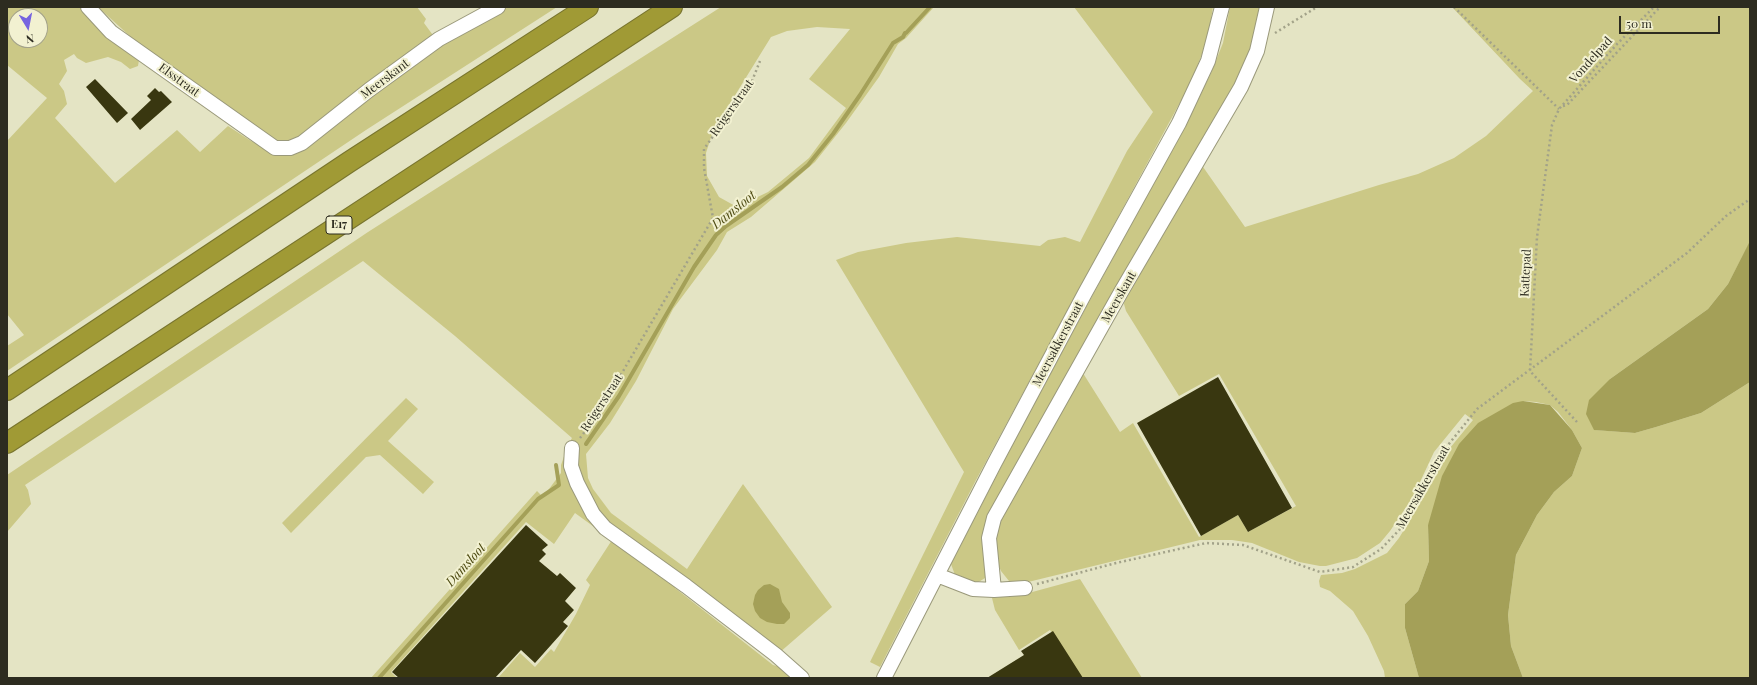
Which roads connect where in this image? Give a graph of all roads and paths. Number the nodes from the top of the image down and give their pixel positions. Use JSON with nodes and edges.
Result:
{"nodes":[{"id":1,"x":88,"y":7,"type":"edge"},
{"id":2,"x":498,"y":7,"type":"edge"},
{"id":3,"x":588,"y":7,"type":"edge"},
{"id":4,"x":672,"y":7,"type":"edge"},
{"id":5,"x":1222,"y":7,"type":"edge"},
{"id":6,"x":1267,"y":7,"type":"edge"},
{"id":7,"x":1317,"y":7,"type":"edge"},
{"id":8,"x":1454,"y":7,"type":"edge"},
{"id":9,"x":1654,"y":7,"type":"edge"},
{"id":10,"x":1660,"y":7,"type":"edge"},
{"id":11,"x":1261,"y":37,"type":"junction"},
{"id":12,"x":760,"y":61,"type":"dead end"},
{"id":13,"x":1562,"y":106,"type":"junction"},
{"id":14,"x":1559,"y":109,"type":"junction"},
{"id":15,"x":274,"y":148,"type":"joint"},
{"id":16,"x":1750,"y":199,"type":"edge"},
{"id":17,"x":1530,"y":371,"type":"junction"},
{"id":18,"x":7,"y":390,"type":"edge"},
{"id":19,"x":1577,"y":422,"type":"dead end"},
{"id":20,"x":7,"y":443,"type":"edge"},
{"id":21,"x":572,"y":448,"type":"joint"},
{"id":22,"x":937,"y":575,"type":"junction"},
{"id":23,"x":1025,"y":588,"type":"joint"},
{"id":24,"x":994,"y":590,"type":"junction"},
{"id":25,"x":802,"y":678,"type":"edge"},
{"id":26,"x":884,"y":678,"type":"edge"}],
"edges":[{"from":1,"to":15,"type":"street","name":"Elsstraat"},
{"from":2,"to":15,"type":"street","name":"Meerskant"},
{"from":3,"to":18,"type":"highway"},
{"from":4,"to":20,"type":"highway","number":"E17"},
{"from":5,"to":22,"type":"street","name":"Meersakkerstraat"},
{"from":6,"to":11,"type":"street","name":"Meerskant"},
{"from":7,"to":11,"type":"path"},
{"from":8,"to":14,"type":"path"},
{"from":9,"to":13,"type":"path","name":"Vondelpad"},
{"from":10,"to":13,"type":"path"},
{"from":11,"to":24,"type":"street","name":"Meerskant"},
{"from":12,"to":21,"type":"path","name":"Reigerstraat"},
{"from":13,"to":14,"type":"path","name":"Vondelpad"},
{"from":14,"to":17,"type":"path","name":"Kattepad"},
{"from":16,"to":17,"type":"path","name":"Meersakkerstraat"},
{"from":17,"to":19,"type":"path"},
{"from":17,"to":23,"type":"path","name":"Meersakkerstraat"},
{"from":21,"to":25,"type":"street"},
{"from":22,"to":24,"type":"street"},
{"from":22,"to":26,"type":"street","name":"Meersakkerstraat"},
{"from":23,"to":24,"type":"street"}]}
